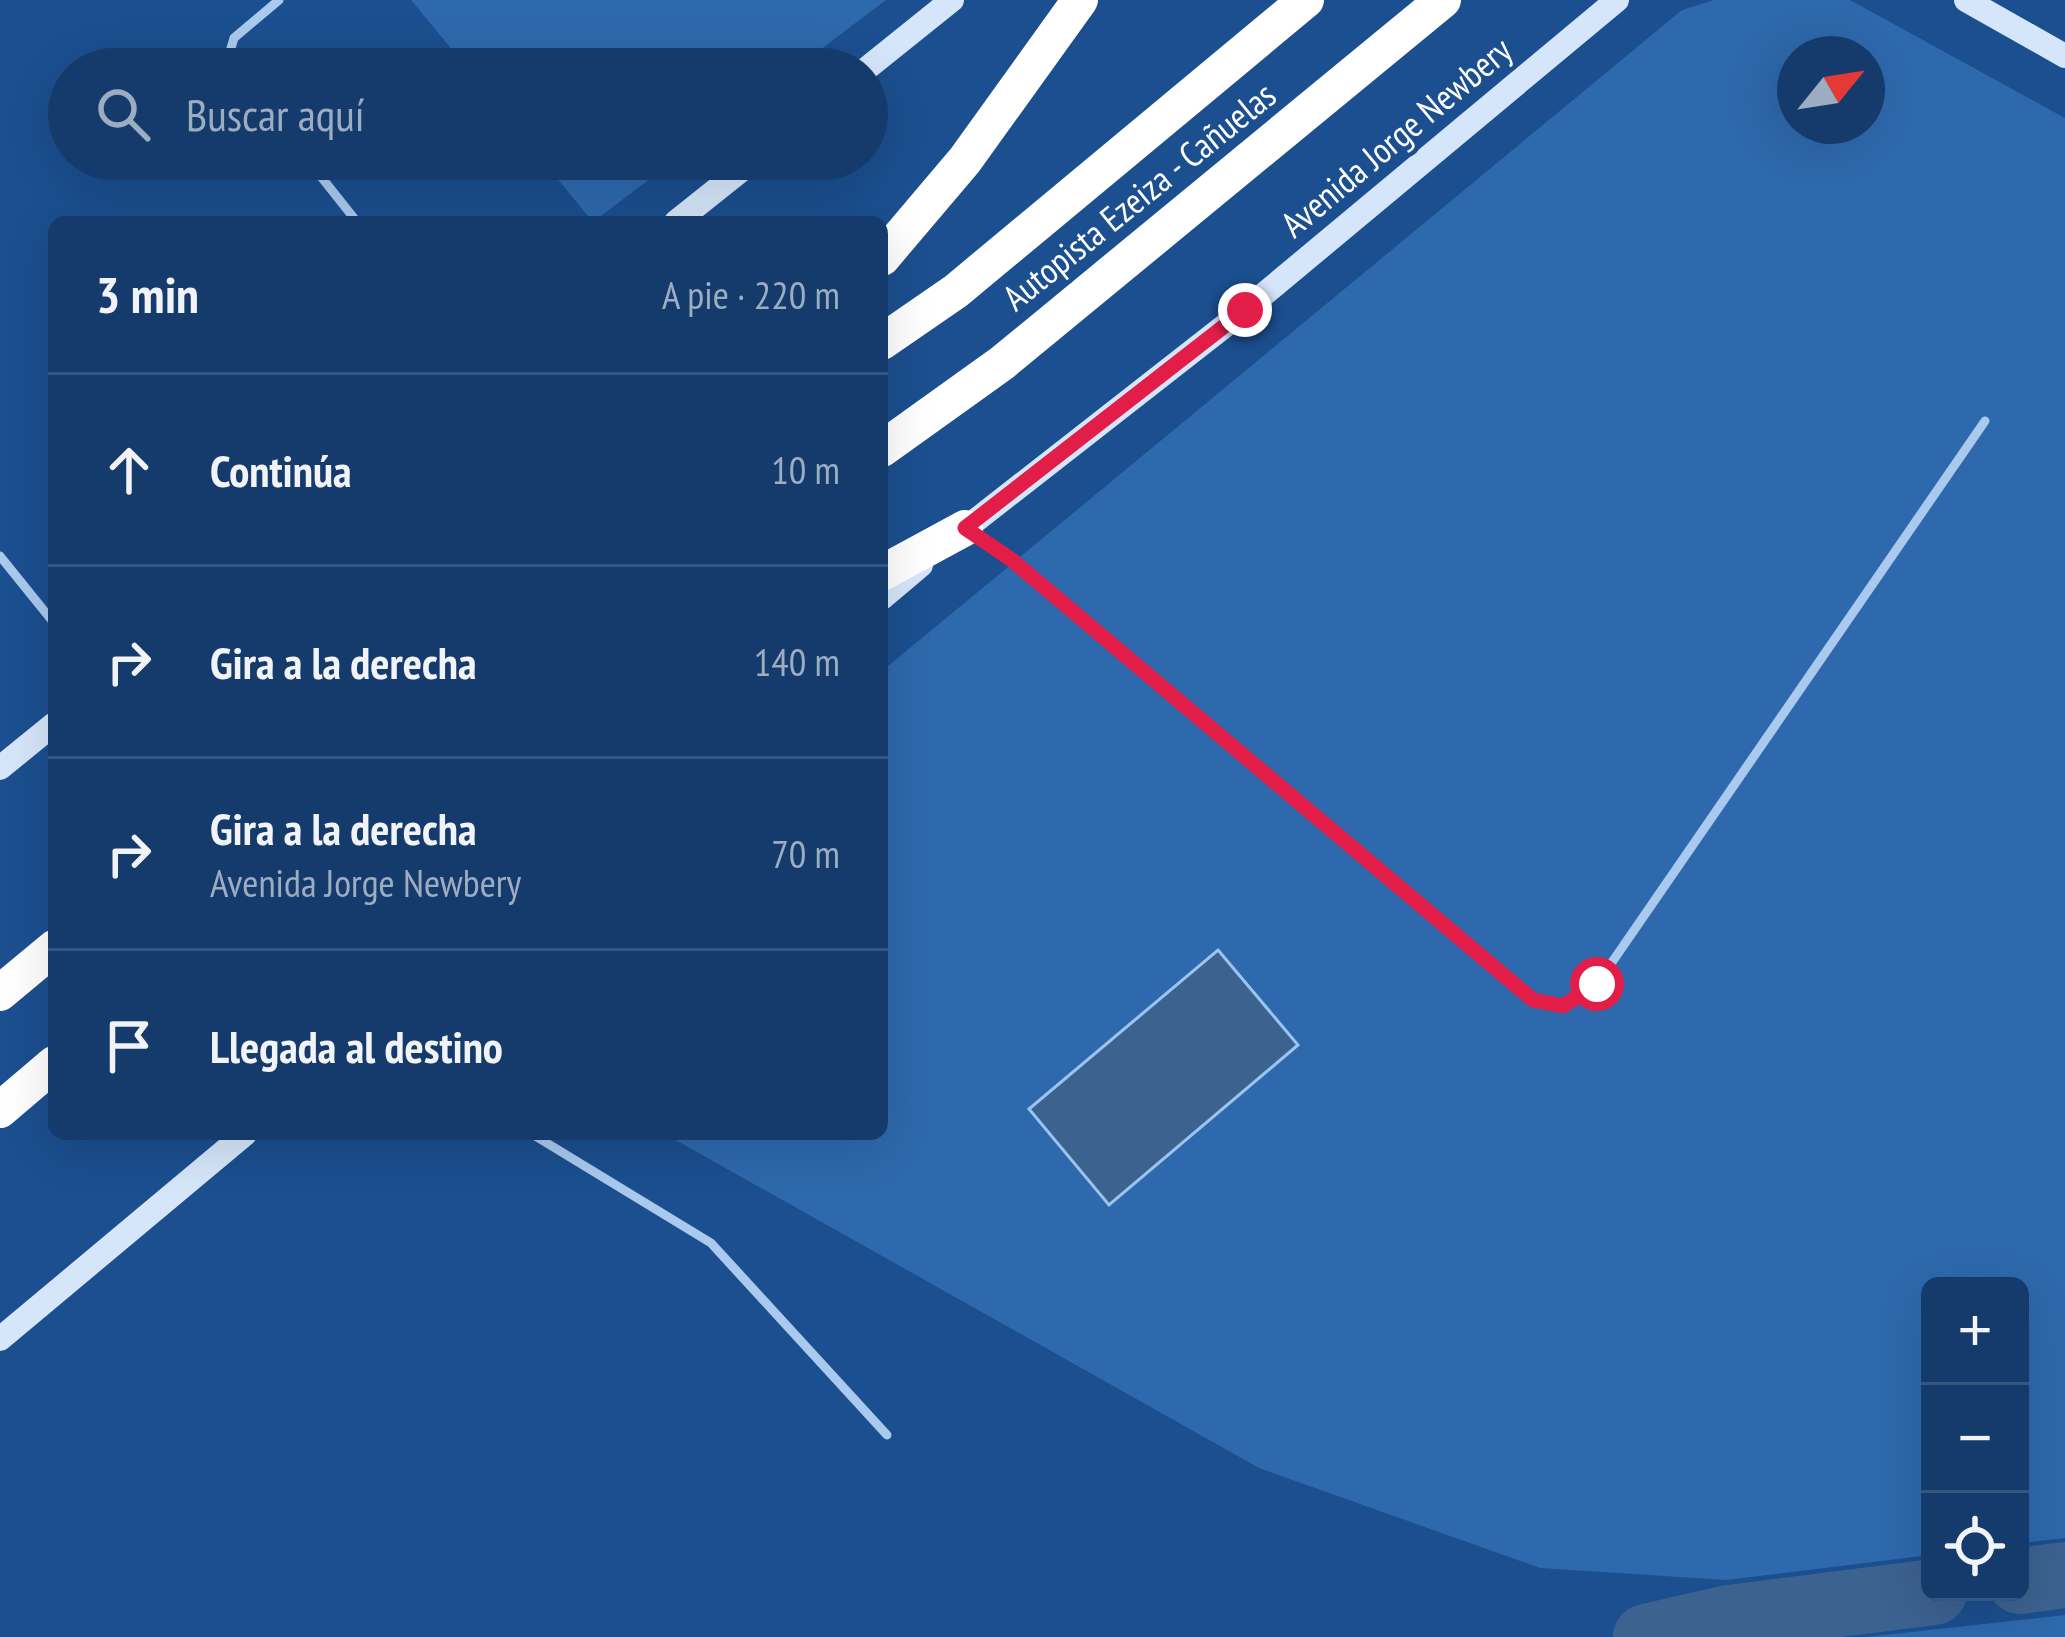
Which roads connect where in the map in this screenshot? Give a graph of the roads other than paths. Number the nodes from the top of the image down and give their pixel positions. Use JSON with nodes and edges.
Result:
{"nodes":[{"id":1,"x":279,"y":0,"type":"edge"},
{"id":2,"x":952,"y":0,"type":"edge"},
{"id":3,"x":1080,"y":0,"type":"edge"},
{"id":4,"x":1306,"y":0,"type":"edge"},
{"id":5,"x":1443,"y":0,"type":"edge"},
{"id":6,"x":1617,"y":0,"type":"edge"},
{"id":7,"x":1966,"y":0,"type":"edge"},
{"id":8,"x":231,"y":48,"type":"edge"},
{"id":9,"x":888,"y":51,"type":"edge"},
{"id":10,"x":2065,"y":56,"type":"edge"},
{"id":11,"x":324,"y":180,"type":"edge"},
{"id":12,"x":728,"y":180,"type":"edge"},
{"id":13,"x":352,"y":216,"type":"edge"},
{"id":14,"x":683,"y":216,"type":"edge"},
{"id":15,"x":888,"y":251,"type":"edge"},
{"id":16,"x":888,"y":338,"type":"edge"},
{"id":17,"x":1985,"y":421,"type":"dead end"},
{"id":18,"x":888,"y":445,"type":"edge"},
{"id":19,"x":965,"y":528,"type":"junction"},
{"id":20,"x":0,"y":556,"type":"edge"},
{"id":21,"x":888,"y":570,"type":"edge"},
{"id":22,"x":888,"y":593,"type":"edge"},
{"id":23,"x":48,"y":616,"type":"edge"},
{"id":24,"x":48,"y":729,"type":"edge"},
{"id":25,"x":0,"y":767,"type":"edge"},
{"id":26,"x":48,"y":953,"type":"edge"},
{"id":27,"x":0,"y":993,"type":"edge"},
{"id":28,"x":48,"y":1069,"type":"edge"},
{"id":29,"x":0,"y":1109,"type":"edge"},
{"id":30,"x":238,"y":1140,"type":"edge"},
{"id":31,"x":542,"y":1140,"type":"edge"},
{"id":32,"x":0,"y":1339,"type":"edge"},
{"id":33,"x":887,"y":1435,"type":"dead end"}],
"edges":[{"from":1,"to":8,"type":"lane"},
{"from":2,"to":9,"type":"street"},
{"from":3,"to":15,"type":"highway"},
{"from":4,"to":16,"type":"highway","name":"Autopista Ezeiza - Cañuelas"},
{"from":5,"to":18,"type":"highway","name":"Autopista Ezeiza - Cañuelas"},
{"from":6,"to":19,"type":"street","name":"Avenida Jorge Newbery"},
{"from":7,"to":10,"type":"street"},
{"from":11,"to":13,"type":"lane"},
{"from":12,"to":14,"type":"street"},
{"from":17,"to":19,"type":"lane"},
{"from":19,"to":21,"type":"highway"},
{"from":19,"to":22,"type":"street","name":"Avenida Jorge Newbery"},
{"from":20,"to":23,"type":"lane"},
{"from":24,"to":25,"type":"street"},
{"from":26,"to":27,"type":"highway"},
{"from":28,"to":29,"type":"highway"},
{"from":30,"to":32,"type":"street"},
{"from":31,"to":33,"type":"lane"}]}
